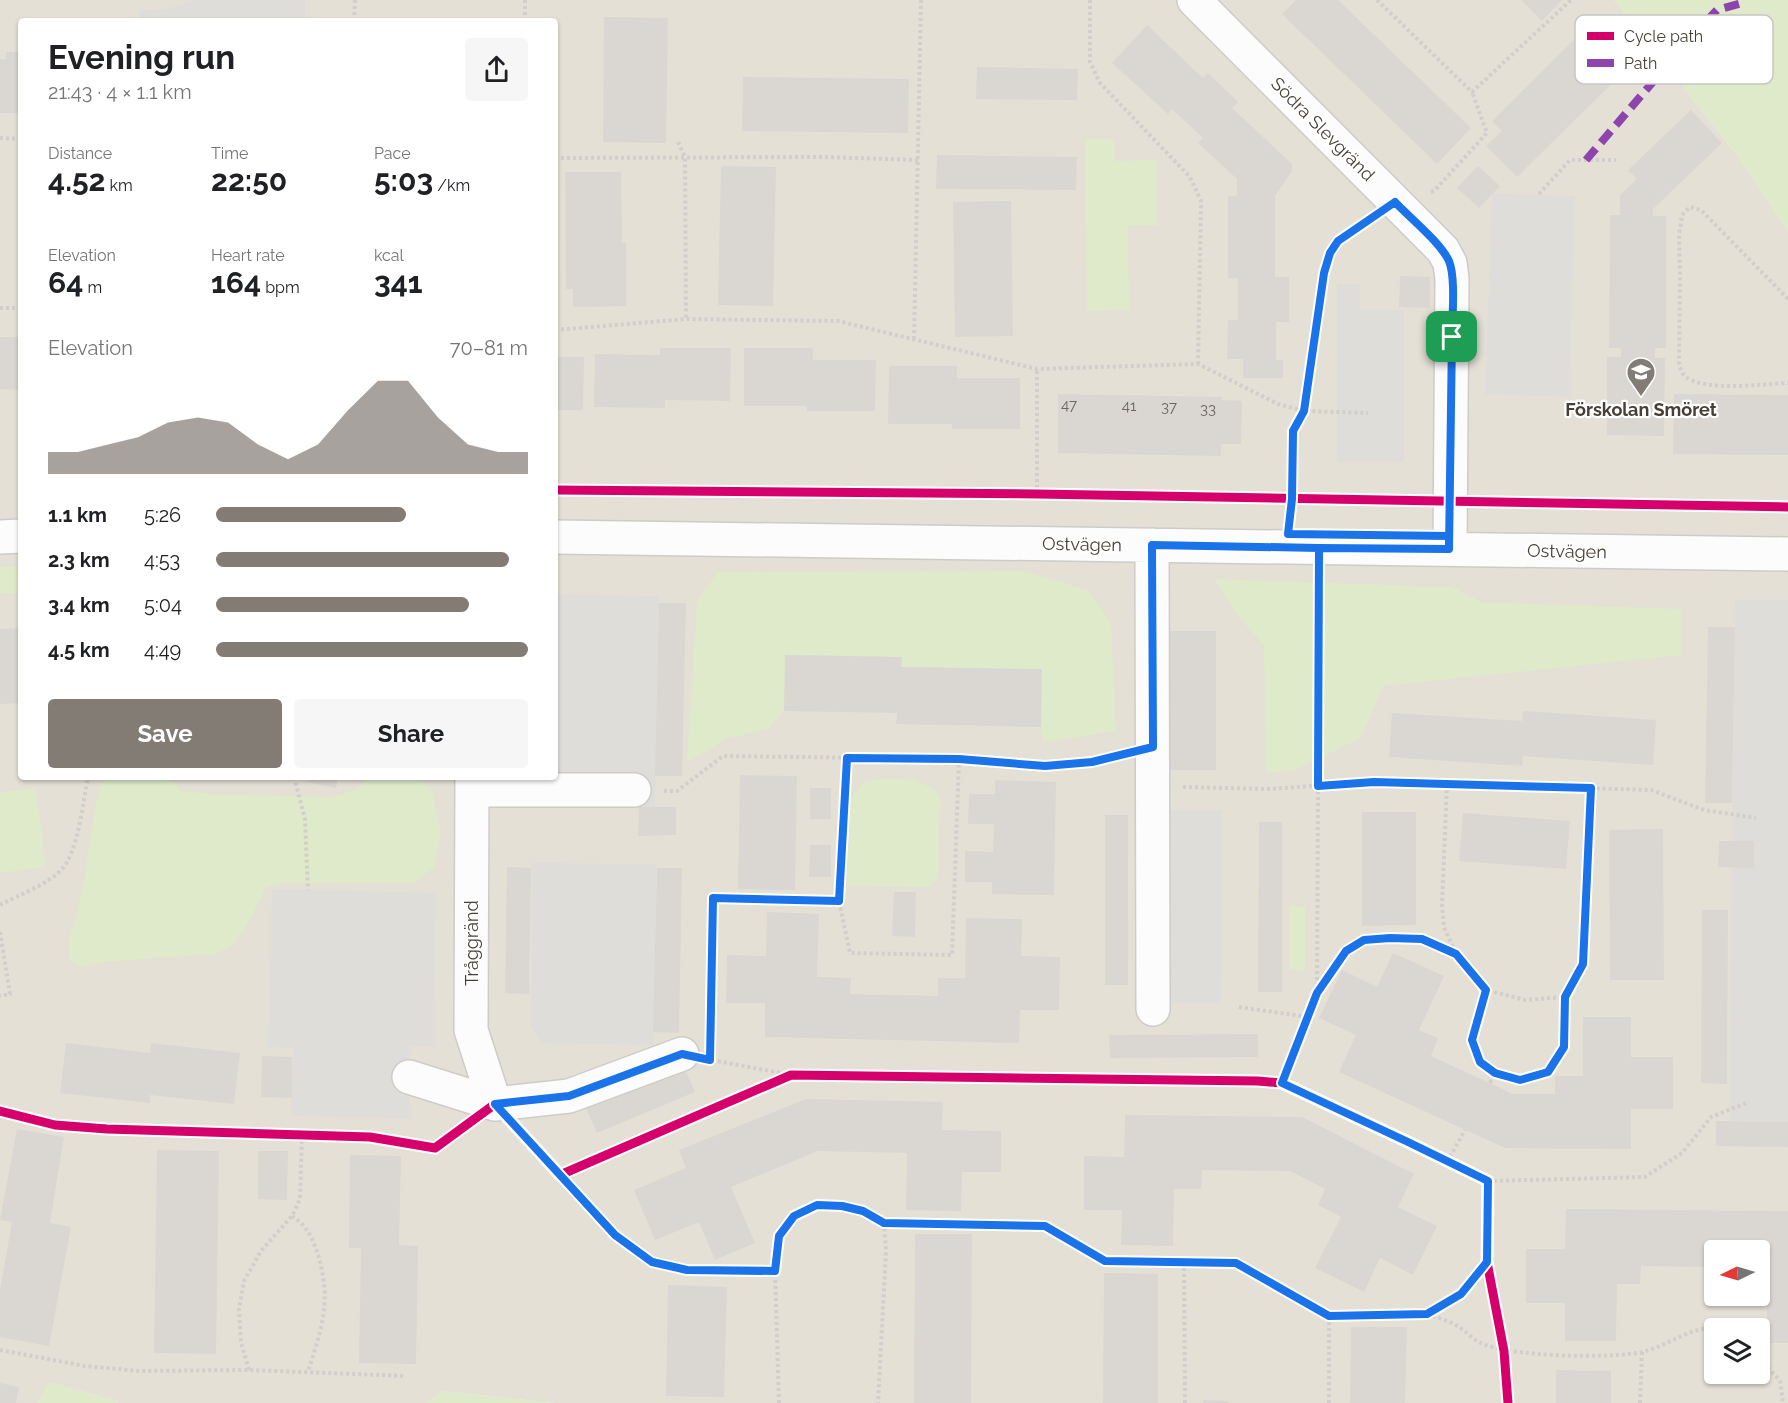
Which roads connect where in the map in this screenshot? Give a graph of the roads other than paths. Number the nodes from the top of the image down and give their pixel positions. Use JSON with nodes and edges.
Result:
{"nodes":[{"id":1,"x":1194,"y":0,"type":"edge"},
{"id":2,"x":18,"y":536,"type":"edge"},
{"id":3,"x":0,"y":537,"type":"edge"},
{"id":4,"x":558,"y":537,"type":"edge"},
{"id":5,"x":1152,"y":545,"type":"junction"},
{"id":6,"x":1449,"y":549,"type":"junction"},
{"id":7,"x":1788,"y":554,"type":"edge"},
{"id":8,"x":472,"y":783,"type":"edge"},
{"id":9,"x":634,"y":790,"type":"road end"},
{"id":10,"x":1153,"y":1009,"type":"dead end"},
{"id":11,"x":696,"y":1057,"type":"road end"},
{"id":12,"x":410,"y":1077,"type":"dead end"},
{"id":13,"x":495,"y":1104,"type":"junction"}],
"edges":[{"from":1,"to":6,"type":"street","name":"Södra Slevgränd"},
{"from":2,"to":3,"type":"street"},
{"from":4,"to":5,"type":"street","name":"Ostvägen"},
{"from":5,"to":6,"type":"street","name":"Ostvägen"},
{"from":5,"to":10,"type":"street"},
{"from":6,"to":7,"type":"street","name":"Ostvägen"},
{"from":8,"to":9,"type":"street"},
{"from":8,"to":13,"type":"street","name":"Tråggränd"},
{"from":11,"to":13,"type":"street"},
{"from":12,"to":13,"type":"street"}]}
